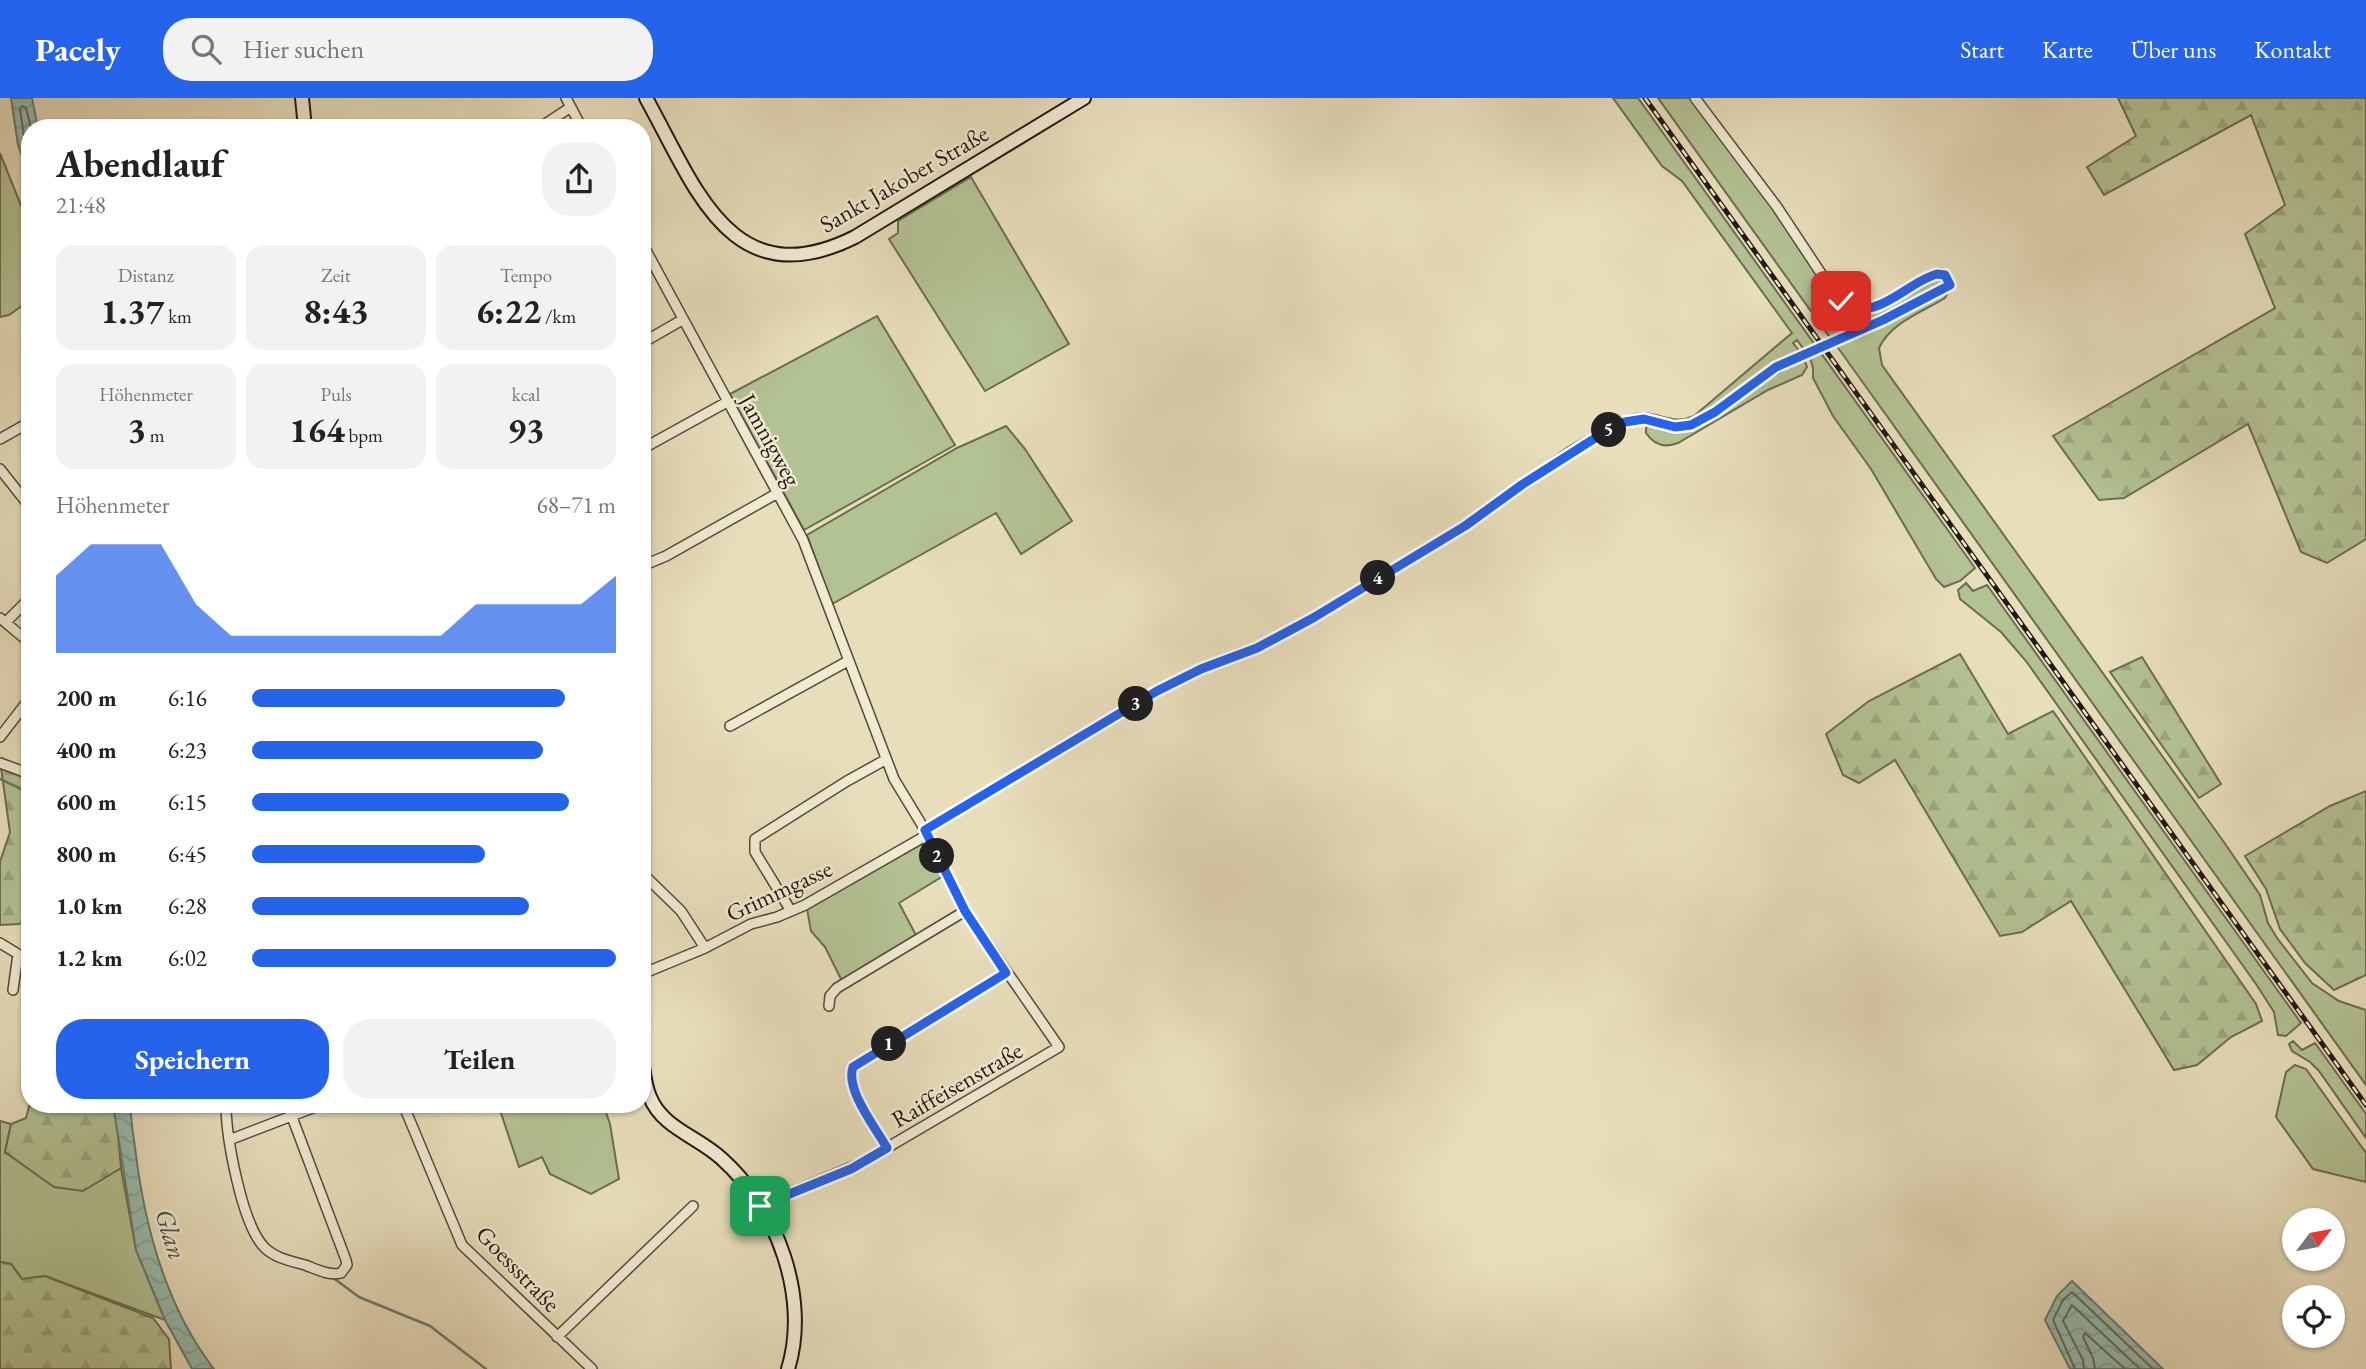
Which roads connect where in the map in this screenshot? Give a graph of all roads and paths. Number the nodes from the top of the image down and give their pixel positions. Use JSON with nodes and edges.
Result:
{"nodes":[{"id":1,"x":302,"y":98,"type":"edge"},
{"id":2,"x":566,"y":98,"type":"edge"},
{"id":3,"x":646,"y":98,"type":"edge"},
{"id":4,"x":1084,"y":98,"type":"edge"},
{"id":5,"x":1695,"y":98,"type":"edge"},
{"id":6,"x":571,"y":107,"type":"junction"},
{"id":7,"x":305,"y":119,"type":"edge"},
{"id":8,"x":553,"y":119,"type":"edge"},
{"id":9,"x":577,"y":119,"type":"edge"},
{"id":10,"x":651,"y":260,"type":"edge"},
{"id":11,"x":682,"y":320,"type":"junction"},
{"id":12,"x":651,"y":338,"type":"edge"},
{"id":13,"x":727,"y":401,"type":"junction"},
{"id":14,"x":21,"y":427,"type":"edge"},
{"id":15,"x":0,"y":439,"type":"edge"},
{"id":16,"x":651,"y":444,"type":"edge"},
{"id":17,"x":0,"y":469,"type":"edge"},
{"id":18,"x":776,"y":494,"type":"junction"},
{"id":19,"x":21,"y":496,"type":"edge"},
{"id":20,"x":651,"y":562,"type":"edge"},
{"id":21,"x":21,"y":605,"type":"edge"},
{"id":22,"x":3,"y":620,"type":"edge"},
{"id":23,"x":21,"y":635,"type":"edge"},
{"id":24,"x":848,"y":662,"type":"junction"},
{"id":25,"x":21,"y":710,"type":"edge"},
{"id":26,"x":730,"y":726,"type":"dead end"},
{"id":27,"x":0,"y":737,"type":"edge"},
{"id":28,"x":885,"y":760,"type":"junction"},
{"id":29,"x":0,"y":763,"type":"edge"},
{"id":30,"x":21,"y":771,"type":"edge"},
{"id":31,"x":926,"y":833,"type":"junction"},
{"id":32,"x":651,"y":882,"type":"edge"},
{"id":33,"x":790,"y":911,"type":"junction"},
{"id":34,"x":965,"y":911,"type":"junction"},
{"id":35,"x":0,"y":943,"type":"edge"},
{"id":36,"x":705,"y":948,"type":"junction"},
{"id":37,"x":651,"y":970,"type":"edge"},
{"id":38,"x":1006,"y":973,"type":"junction"},
{"id":39,"x":13,"y":990,"type":"dead end"},
{"id":40,"x":829,"y":1006,"type":"dead end"},
{"id":41,"x":1059,"y":1047,"type":"joint"},
{"id":42,"x":651,"y":1099,"type":"edge"},
{"id":43,"x":227,"y":1113,"type":"edge"},
{"id":44,"x":302,"y":1113,"type":"edge"},
{"id":45,"x":407,"y":1113,"type":"edge"},
{"id":46,"x":292,"y":1117,"type":"junction"},
{"id":47,"x":229,"y":1140,"type":"junction"},
{"id":48,"x":887,"y":1148,"type":"junction"},
{"id":49,"x":693,"y":1206,"type":"dead end"},
{"id":50,"x":760,"y":1206,"type":"junction"},
{"id":51,"x":557,"y":1337,"type":"junction"},
{"id":52,"x":592,"y":1369,"type":"edge"},
{"id":53,"x":788,"y":1369,"type":"edge"}],
"edges":[{"from":1,"to":7,"type":"main road"},
{"from":2,"to":6,"type":"street"},
{"from":3,"to":4,"type":"main road","name":"Sankt Jakober Straße"},
{"from":5,"to":31,"type":"street","name":"Grimmgasse","bridge":true},
{"from":6,"to":8,"type":"street"},
{"from":6,"to":9,"type":"street"},
{"from":10,"to":11,"type":"street","name":"Jamnigweg"},
{"from":11,"to":12,"type":"street"},
{"from":11,"to":13,"type":"street","name":"Jamnigweg"},
{"from":13,"to":16,"type":"street"},
{"from":13,"to":18,"type":"street","name":"Jamnigweg"},
{"from":14,"to":15,"type":"street"},
{"from":17,"to":19,"type":"street"},
{"from":18,"to":20,"type":"street"},
{"from":18,"to":24,"type":"street","name":"Jamnigweg"},
{"from":21,"to":22,"type":"street"},
{"from":22,"to":23,"type":"street"},
{"from":24,"to":26,"type":"street"},
{"from":24,"to":28,"type":"street","name":"Jamnigweg"},
{"from":25,"to":27,"type":"street"},
{"from":28,"to":31,"type":"street","name":"Jamnigweg"},
{"from":28,"to":33,"type":"street"},
{"from":29,"to":30,"type":"street"},
{"from":31,"to":33,"type":"street","name":"Grimmgasse"},
{"from":31,"to":34,"type":"street","name":"Jamnigweg"},
{"from":32,"to":36,"type":"street"},
{"from":33,"to":36,"type":"street","name":"Grimmgasse"},
{"from":34,"to":38,"type":"street","name":"Jamnigweg"},
{"from":34,"to":40,"type":"street"},
{"from":35,"to":39,"type":"street"},
{"from":36,"to":37,"type":"street","name":"Grimmgasse"},
{"from":38,"to":41,"type":"street","name":"Jamnigweg"},
{"from":38,"to":48,"type":"street"},
{"from":41,"to":48,"type":"street","name":"Raiffeisenstraße"},
{"from":42,"to":50,"type":"main road"},
{"from":43,"to":47,"type":"street"},
{"from":44,"to":46,"type":"street"},
{"from":45,"to":51,"type":"street","name":"Goessstraße"},
{"from":46,"to":47,"type":"street"},
{"from":46,"to":47,"type":"street"},
{"from":48,"to":50,"type":"street","name":"Raiffeisenstraße"},
{"from":49,"to":51,"type":"street"},
{"from":50,"to":53,"type":"main road"},
{"from":51,"to":52,"type":"street","name":"Goessstraße"}]}
